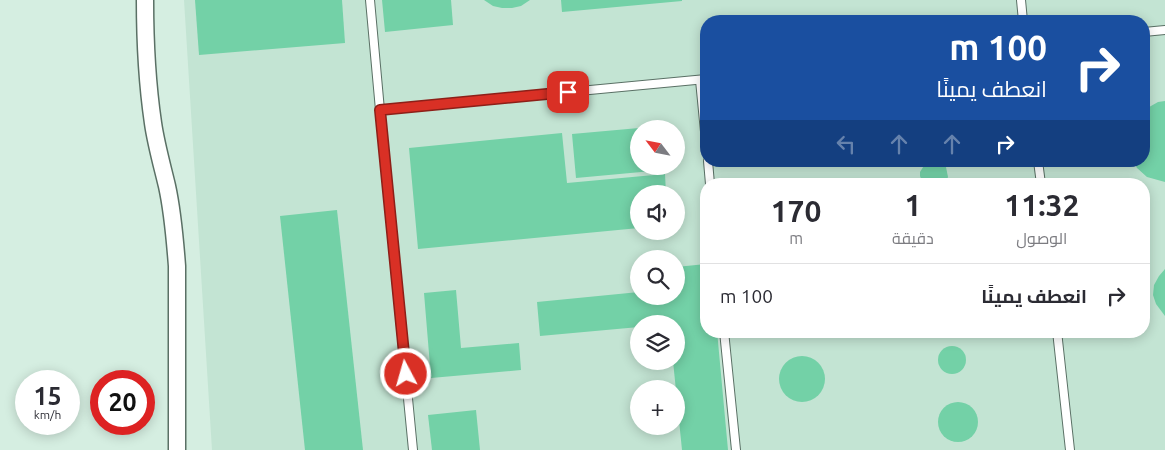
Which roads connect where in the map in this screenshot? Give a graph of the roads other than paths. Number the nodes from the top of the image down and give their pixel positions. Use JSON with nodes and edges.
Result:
{"nodes":[{"id":1,"x":145,"y":0,"type":"edge"},
{"id":2,"x":370,"y":0,"type":"edge"},
{"id":3,"x":1022,"y":0,"type":"edge"},
{"id":4,"x":1023,"y":15,"type":"edge"},
{"id":5,"x":1165,"y":30,"type":"edge"},
{"id":6,"x":1150,"y":31,"type":"edge"},
{"id":7,"x":700,"y":80,"type":"edge"},
{"id":8,"x":380,"y":110,"type":"junction"},
{"id":9,"x":725,"y":338,"type":"edge"},
{"id":10,"x":1058,"y":338,"type":"edge"},
{"id":11,"x":177,"y":450,"type":"edge"},
{"id":12,"x":414,"y":450,"type":"edge"},
{"id":13,"x":736,"y":450,"type":"edge"},
{"id":14,"x":1070,"y":450,"type":"edge"}],
"edges":[{"from":1,"to":11,"type":"street"},
{"from":2,"to":8,"type":"lane"},
{"from":3,"to":4,"type":"lane"},
{"from":5,"to":6,"type":"lane"},
{"from":7,"to":8,"type":"lane"},
{"from":8,"to":12,"type":"lane"},
{"from":9,"to":13,"type":"lane"},
{"from":10,"to":14,"type":"lane"}]}
